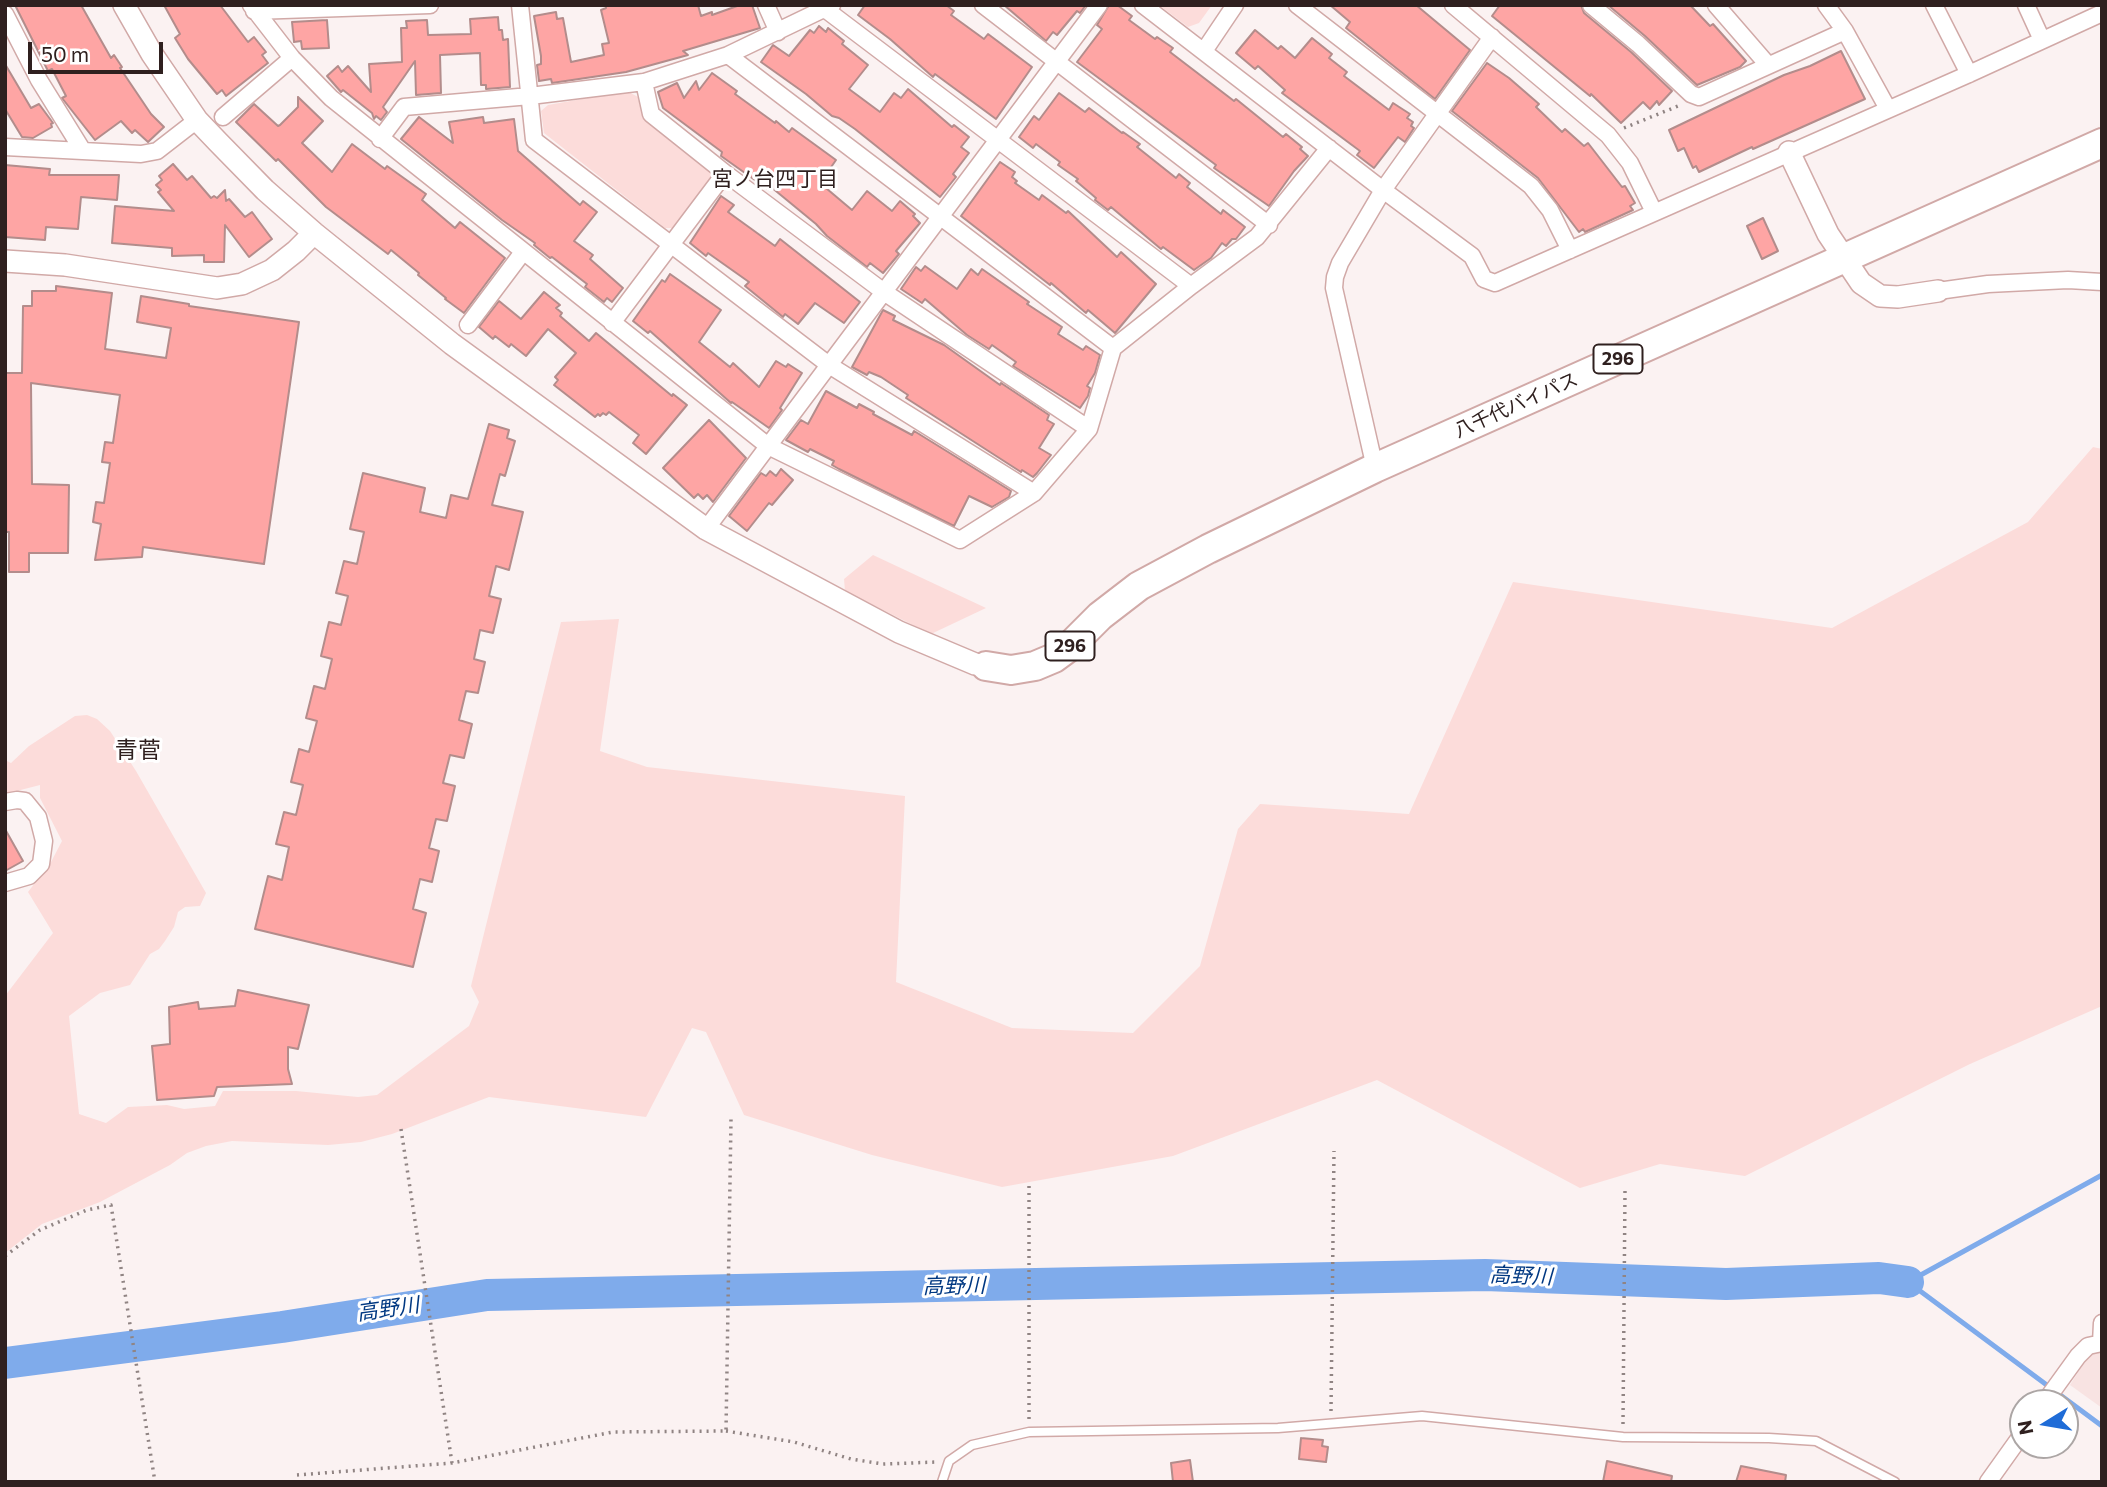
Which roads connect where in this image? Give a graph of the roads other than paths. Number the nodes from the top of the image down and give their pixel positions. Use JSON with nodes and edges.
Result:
{"nodes":[{"id":1,"x":124,"y":5,"type":"edge"},
{"id":2,"x":430,"y":5,"type":"edge"},
{"id":3,"x":520,"y":5,"type":"edge"},
{"id":4,"x":766,"y":5,"type":"edge"},
{"id":5,"x":983,"y":5,"type":"edge"},
{"id":6,"x":1099,"y":5,"type":"edge"},
{"id":7,"x":1143,"y":5,"type":"edge"},
{"id":8,"x":1235,"y":5,"type":"edge"},
{"id":9,"x":1297,"y":5,"type":"edge"},
{"id":10,"x":1453,"y":5,"type":"edge"},
{"id":11,"x":1591,"y":5,"type":"edge"},
{"id":12,"x":1716,"y":5,"type":"edge"},
{"id":13,"x":1826,"y":5,"type":"edge"},
{"id":14,"x":1934,"y":5,"type":"edge"},
{"id":15,"x":2026,"y":5,"type":"edge"},
{"id":16,"x":829,"y":7,"type":"edge"},
{"id":17,"x":252,"y":8,"type":"edge"},
{"id":18,"x":2102,"y":13,"type":"edge"},
{"id":19,"x":5,"y":14,"type":"edge"},
{"id":20,"x":1845,"y":31,"type":"junction"},
{"id":21,"x":778,"y":32,"type":"junction"},
{"id":22,"x":1492,"y":37,"type":"junction"},
{"id":23,"x":2042,"y":40,"type":"junction"},
{"id":24,"x":1204,"y":51,"type":"junction"},
{"id":25,"x":728,"y":55,"type":"junction"},
{"id":26,"x":292,"y":58,"type":"junction"},
{"id":27,"x":1056,"y":62,"type":"junction"},
{"id":28,"x":1768,"y":65,"type":"junction"},
{"id":29,"x":1969,"y":74,"type":"junction"},
{"id":30,"x":643,"y":82,"type":"junction"},
{"id":31,"x":530,"y":96,"type":"junction"},
{"id":32,"x":1888,"y":109,"type":"junction"},
{"id":33,"x":1436,"y":115,"type":"junction"},
{"id":34,"x":223,"y":117,"type":"dead end"},
{"id":35,"x":197,"y":120,"type":"junction"},
{"id":36,"x":380,"y":139,"type":"junction"},
{"id":37,"x":998,"y":140,"type":"junction"},
{"id":38,"x":2102,"y":143,"type":"edge"},
{"id":39,"x":5,"y":147,"type":"edge"},
{"id":40,"x":1329,"y":148,"type":"junction"},
{"id":41,"x":83,"y":151,"type":"junction"},
{"id":42,"x":1789,"y":152,"type":"junction"},
{"id":43,"x":725,"y":173,"type":"junction"},
{"id":44,"x":1383,"y":190,"type":"junction"},
{"id":45,"x":1654,"y":212,"type":"junction"},
{"id":46,"x":940,"y":216,"type":"junction"},
{"id":47,"x":1269,"y":225,"type":"junction"},
{"id":48,"x":314,"y":233,"type":"junction"},
{"id":49,"x":672,"y":243,"type":"junction"},
{"id":50,"x":1570,"y":250,"type":"junction"},
{"id":51,"x":523,"y":252,"type":"junction"},
{"id":52,"x":1843,"y":258,"type":"junction"},
{"id":53,"x":5,"y":261,"type":"edge"},
{"id":54,"x":2102,"y":282,"type":"edge"},
{"id":55,"x":1191,"y":286,"type":"junction"},
{"id":56,"x":1938,"y":291,"type":"joint"},
{"id":57,"x":884,"y":292,"type":"junction"},
{"id":58,"x":612,"y":323,"type":"junction"},
{"id":59,"x":467,"y":325,"type":"dead end"},
{"id":60,"x":1113,"y":348,"type":"junction"},
{"id":61,"x":829,"y":365,"type":"junction"},
{"id":62,"x":1089,"y":429,"type":"junction"},
{"id":63,"x":768,"y":446,"type":"junction"},
{"id":64,"x":1375,"y":468,"type":"junction"},
{"id":65,"x":1034,"y":493,"type":"junction"},
{"id":66,"x":706,"y":529,"type":"junction"},
{"id":67,"x":986,"y":666,"type":"joint"},
{"id":68,"x":5,"y":802,"type":"edge"},
{"id":69,"x":5,"y":883,"type":"edge"},
{"id":70,"x":2102,"y":1324,"type":"edge"},
{"id":71,"x":2101,"y":1343,"type":"edge"},
{"id":72,"x":2055,"y":1389,"type":"edge"},
{"id":73,"x":2009,"y":1453,"type":"edge"},
{"id":74,"x":942,"y":1482,"type":"edge"},
{"id":75,"x":1895,"y":1482,"type":"edge"},
{"id":76,"x":1988,"y":1482,"type":"edge"}],
"edges":[{"from":1,"to":35,"type":"street"},
{"from":2,"to":17,"type":"street"},
{"from":3,"to":31,"type":"street"},
{"from":4,"to":21,"type":"street"},
{"from":5,"to":27,"type":"street"},
{"from":6,"to":27,"type":"street"},
{"from":7,"to":24,"type":"street"},
{"from":8,"to":24,"type":"street"},
{"from":9,"to":33,"type":"street"},
{"from":10,"to":22,"type":"street"},
{"from":11,"to":28,"type":"street"},
{"from":12,"to":28,"type":"street"},
{"from":13,"to":20,"type":"street"},
{"from":14,"to":29,"type":"street"},
{"from":15,"to":23,"type":"street"},
{"from":16,"to":21,"type":"street"},
{"from":16,"to":37,"type":"street"},
{"from":17,"to":26,"type":"street"},
{"from":18,"to":23,"type":"street"},
{"from":19,"to":41,"type":"street"},
{"from":20,"to":28,"type":"street"},
{"from":20,"to":32,"type":"street"},
{"from":21,"to":25,"type":"street"},
{"from":22,"to":33,"type":"street"},
{"from":22,"to":45,"type":"street"},
{"from":23,"to":29,"type":"street"},
{"from":24,"to":40,"type":"street"},
{"from":25,"to":30,"type":"street"},
{"from":25,"to":46,"type":"street"},
{"from":26,"to":34,"type":"street"},
{"from":26,"to":36,"type":"street"},
{"from":27,"to":37,"type":"street"},
{"from":27,"to":47,"type":"street"},
{"from":29,"to":32,"type":"street"},
{"from":30,"to":31,"type":"street"},
{"from":30,"to":43,"type":"street"},
{"from":31,"to":36,"type":"street"},
{"from":31,"to":49,"type":"street"},
{"from":32,"to":42,"type":"street"},
{"from":33,"to":44,"type":"street"},
{"from":33,"to":50,"type":"street"},
{"from":35,"to":41,"type":"street"},
{"from":35,"to":48,"type":"street"},
{"from":36,"to":51,"type":"street"},
{"from":37,"to":46,"type":"street"},
{"from":37,"to":55,"type":"street"},
{"from":38,"to":52,"type":"highway","name":"八千代バイパス","number":"296"},
{"from":39,"to":41,"type":"street"},
{"from":40,"to":44,"type":"street"},
{"from":40,"to":47,"type":"street"},
{"from":42,"to":45,"type":"street"},
{"from":42,"to":52,"type":"street"},
{"from":43,"to":49,"type":"street"},
{"from":43,"to":57,"type":"street"},
{"from":44,"to":50,"type":"street"},
{"from":44,"to":64,"type":"street"},
{"from":45,"to":50,"type":"street"},
{"from":46,"to":57,"type":"street"},
{"from":46,"to":60,"type":"street"},
{"from":47,"to":55,"type":"street"},
{"from":48,"to":53,"type":"street"},
{"from":48,"to":66,"type":"street"},
{"from":49,"to":58,"type":"street"},
{"from":49,"to":61,"type":"street"},
{"from":51,"to":58,"type":"street"},
{"from":51,"to":59,"type":"street"},
{"from":52,"to":56,"type":"street"},
{"from":52,"to":64,"type":"highway","name":"八千代バイパス","number":"296"},
{"from":54,"to":56,"type":"street"},
{"from":55,"to":60,"type":"street"},
{"from":57,"to":61,"type":"street"},
{"from":57,"to":62,"type":"street"},
{"from":58,"to":63,"type":"street"},
{"from":60,"to":62,"type":"street"},
{"from":61,"to":63,"type":"street"},
{"from":61,"to":65,"type":"street"},
{"from":62,"to":65,"type":"street"},
{"from":63,"to":65,"type":"street"},
{"from":63,"to":66,"type":"street"},
{"from":64,"to":67,"type":"highway","name":"八千代バイパス","number":"296"},
{"from":66,"to":67,"type":"street"},
{"from":68,"to":69,"type":"street"},
{"from":70,"to":71,"type":"street"},
{"from":71,"to":72,"type":"street"},
{"from":73,"to":76,"type":"street"},
{"from":74,"to":75,"type":"lane"}]}
